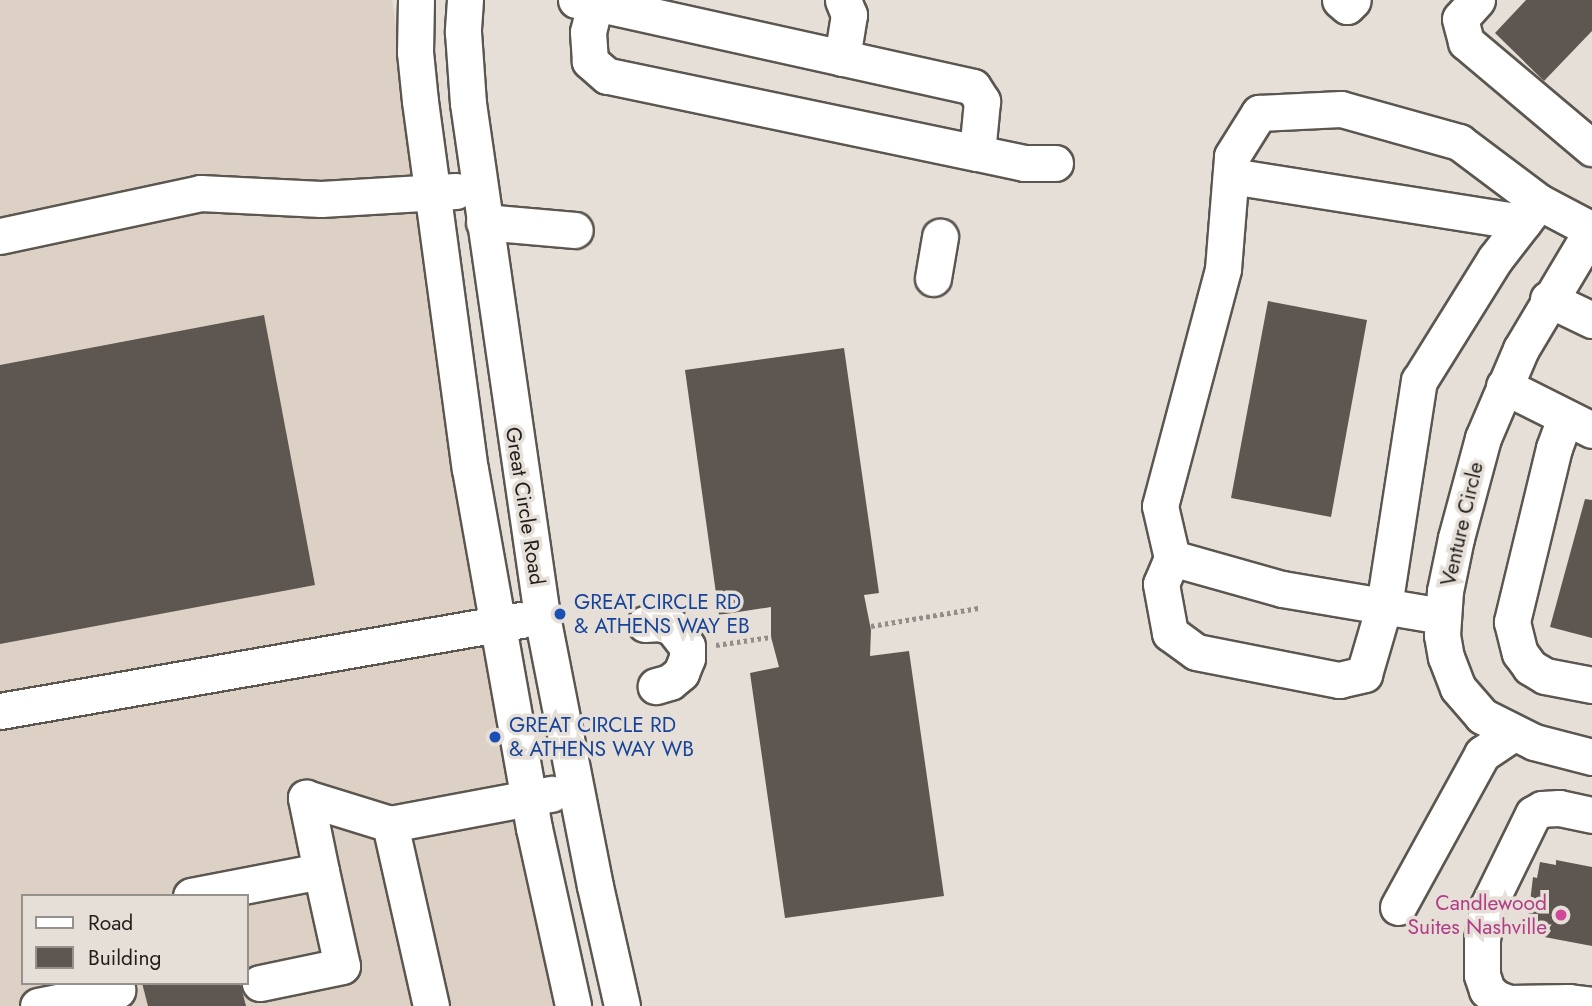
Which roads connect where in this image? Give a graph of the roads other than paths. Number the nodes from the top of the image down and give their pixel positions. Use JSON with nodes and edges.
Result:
{"nodes":[{"id":1,"x":416,"y":0,"type":"edge"},
{"id":2,"x":465,"y":0,"type":"edge"},
{"id":3,"x":843,"y":0,"type":"edge"},
{"id":4,"x":1340,"y":0,"type":"edge"},
{"id":5,"x":1353,"y":0,"type":"edge"},
{"id":6,"x":1477,"y":0,"type":"edge"},
{"id":7,"x":589,"y":1,"type":"edge"},
{"id":8,"x":842,"y":58,"type":"junction"},
{"id":9,"x":1587,"y":133,"type":"edge"},
{"id":10,"x":977,"y":153,"type":"junction"},
{"id":11,"x":1055,"y":163,"type":"dead end"},
{"id":12,"x":1231,"y":176,"type":"junction"},
{"id":13,"x":432,"y":194,"type":"junction"},
{"id":14,"x":482,"y":206,"type":"junction"},
{"id":15,"x":1531,"y":212,"type":"junction"},
{"id":16,"x":575,"y":230,"type":"dead end"},
{"id":17,"x":1592,"y":230,"type":"edge"},
{"id":18,"x":0,"y":236,"type":"edge"},
{"id":19,"x":940,"y":237,"type":"dead end"},
{"id":20,"x":933,"y":278,"type":"dead end"},
{"id":21,"x":1548,"y":299,"type":"junction"},
{"id":22,"x":1592,"y":320,"type":"edge"},
{"id":23,"x":1504,"y":386,"type":"junction"},
{"id":24,"x":1578,"y":424,"type":"edge"},
{"id":25,"x":1172,"y":558,"type":"junction"},
{"id":26,"x":1384,"y":606,"type":"junction"},
{"id":27,"x":542,"y":616,"type":"junction"},
{"id":28,"x":1442,"y":616,"type":"junction"},
{"id":29,"x":497,"y":624,"type":"junction"},
{"id":30,"x":645,"y":624,"type":"dead end"},
{"id":31,"x":1592,"y":685,"type":"edge"},
{"id":32,"x":656,"y":686,"type":"dead end"},
{"id":33,"x":0,"y":711,"type":"edge"},
{"id":34,"x":1512,"y":734,"type":"junction"},
{"id":35,"x":1592,"y":757,"type":"edge"},
{"id":36,"x":576,"y":791,"type":"junction"},
{"id":37,"x":528,"y":797,"type":"junction"},
{"id":38,"x":1592,"y":815,"type":"edge"},
{"id":39,"x":390,"y":824,"type":"junction"},
{"id":40,"x":321,"y":871,"type":"junction"},
{"id":41,"x":201,"y":894,"type":"edge"},
{"id":42,"x":1398,"y":906,"type":"dead end"},
{"id":43,"x":260,"y":984,"type":"dead end"},
{"id":44,"x":116,"y":985,"type":"edge"},
{"id":45,"x":1592,"y":1005,"type":"edge"},
{"id":46,"x":38,"y":1006,"type":"edge"},
{"id":47,"x":431,"y":1006,"type":"edge"},
{"id":48,"x":573,"y":1006,"type":"edge"},
{"id":49,"x":622,"y":1006,"type":"edge"}],
"edges":[{"from":1,"to":13,"type":"street"},
{"from":2,"to":14,"type":"street","name":"Great Circle Road"},
{"from":3,"to":8,"type":"street"},
{"from":4,"to":5,"type":"street"},
{"from":6,"to":9,"type":"street"},
{"from":7,"to":8,"type":"street"},
{"from":7,"to":10,"type":"street"},
{"from":8,"to":10,"type":"street"},
{"from":10,"to":11,"type":"street"},
{"from":12,"to":15,"type":"street"},
{"from":12,"to":15,"type":"street"},
{"from":12,"to":25,"type":"street"},
{"from":13,"to":14,"type":"street"},
{"from":13,"to":18,"type":"street"},
{"from":13,"to":29,"type":"street"},
{"from":14,"to":16,"type":"street"},
{"from":14,"to":27,"type":"street","name":"Great Circle Road"},
{"from":15,"to":17,"type":"street"},
{"from":15,"to":26,"type":"street"},
{"from":17,"to":21,"type":"street","name":"Venture Circle"},
{"from":19,"to":20,"type":"street"},
{"from":21,"to":22,"type":"street"},
{"from":21,"to":23,"type":"street","name":"Venture Circle"},
{"from":23,"to":24,"type":"street"},
{"from":23,"to":28,"type":"street","name":"Venture Circle"},
{"from":24,"to":31,"type":"street"},
{"from":25,"to":26,"type":"street"},
{"from":25,"to":26,"type":"street"},
{"from":26,"to":28,"type":"street"},
{"from":27,"to":29,"type":"street"},
{"from":27,"to":36,"type":"street","name":"Great Circle Road"},
{"from":28,"to":34,"type":"street","name":"Venture Circle"},
{"from":29,"to":33,"type":"street"},
{"from":29,"to":37,"type":"street"},
{"from":30,"to":32,"type":"street"},
{"from":34,"to":35,"type":"street","name":"Venture Circle"},
{"from":34,"to":42,"type":"street"},
{"from":36,"to":37,"type":"street"},
{"from":36,"to":49,"type":"street","name":"Great Circle Road"},
{"from":37,"to":39,"type":"street"},
{"from":37,"to":48,"type":"street"},
{"from":38,"to":45,"type":"street"},
{"from":39,"to":40,"type":"street"},
{"from":39,"to":47,"type":"street"},
{"from":40,"to":41,"type":"street"},
{"from":40,"to":43,"type":"street"},
{"from":44,"to":46,"type":"street"}]}
